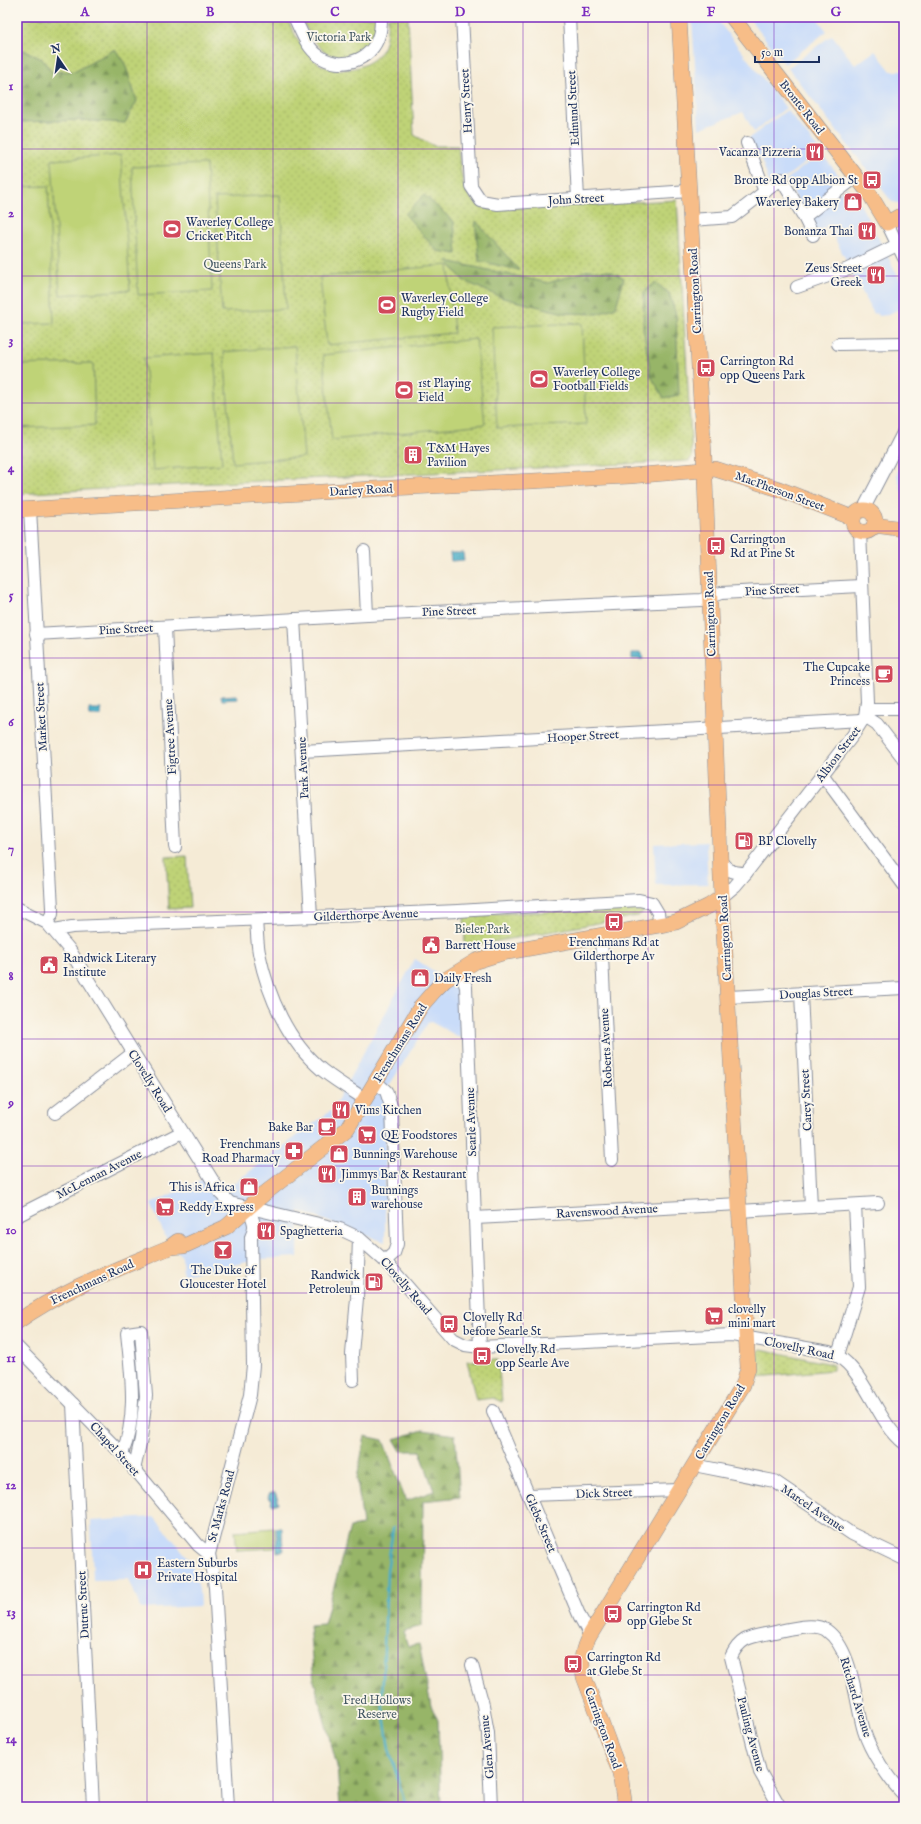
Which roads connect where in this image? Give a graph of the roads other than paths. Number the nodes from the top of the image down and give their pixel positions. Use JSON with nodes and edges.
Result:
{"nodes":[{"id":1,"x":294,"y":17,"type":"edge"},
{"id":2,"x":381,"y":17,"type":"edge"},
{"id":3,"x":462,"y":17,"type":"edge"},
{"id":4,"x":569,"y":17,"type":"edge"},
{"id":5,"x":680,"y":17,"type":"edge"},
{"id":6,"x":732,"y":17,"type":"edge"},
{"id":7,"x":747,"y":143,"type":"dead end"},
{"id":8,"x":856,"y":177,"type":"junction"},
{"id":9,"x":471,"y":186,"type":"joint"},
{"id":10,"x":689,"y":191,"type":"junction"},
{"id":11,"x":765,"y":192,"type":"junction"},
{"id":12,"x":578,"y":199,"type":"junction"},
{"id":13,"x":904,"y":216,"type":"edge"},
{"id":14,"x":804,"y":217,"type":"junction"},
{"id":15,"x":691,"y":220,"type":"junction"},
{"id":16,"x":887,"y":223,"type":"junction"},
{"id":17,"x":813,"y":235,"type":"dead end"},
{"id":18,"x":897,"y":245,"type":"junction"},
{"id":19,"x":904,"y":258,"type":"edge"},
{"id":20,"x":797,"y":287,"type":"dead end"},
{"id":21,"x":904,"y":343,"type":"edge"},
{"id":22,"x":838,"y":344,"type":"dead end"},
{"id":23,"x":904,"y":430,"type":"edge"},
{"id":24,"x":705,"y":470,"type":"junction"},
{"id":25,"x":24,"y":510,"type":"edge"},
{"id":26,"x":863,"y":521,"type":"junction"},
{"id":27,"x":904,"y":529,"type":"edge"},
{"id":28,"x":364,"y":551,"type":"dead end"},
{"id":29,"x":861,"y":586,"type":"junction"},
{"id":30,"x":709,"y":597,"type":"junction"},
{"id":31,"x":367,"y":615,"type":"junction"},
{"id":32,"x":294,"y":619,"type":"junction"},
{"id":33,"x":165,"y":627,"type":"junction"},
{"id":34,"x":36,"y":634,"type":"junction"},
{"id":35,"x":904,"y":709,"type":"edge"},
{"id":36,"x":865,"y":715,"type":"junction"},
{"id":37,"x":714,"y":729,"type":"junction"},
{"id":38,"x":302,"y":751,"type":"junction"},
{"id":39,"x":904,"y":759,"type":"edge"},
{"id":40,"x":822,"y":774,"type":"junction"},
{"id":41,"x":176,"y":847,"type":"dead end"},
{"id":42,"x":720,"y":860,"type":"junction"},
{"id":43,"x":746,"y":873,"type":"junction"},
{"id":44,"x":904,"y":885,"type":"edge"},
{"id":45,"x":722,"y":897,"type":"junction"},
{"id":46,"x":17,"y":908,"type":"edge"},
{"id":47,"x":311,"y":917,"type":"junction"},
{"id":48,"x":256,"y":920,"type":"junction"},
{"id":49,"x":660,"y":926,"type":"junction"},
{"id":50,"x":50,"y":927,"type":"junction"},
{"id":51,"x":600,"y":936,"type":"junction"},
{"id":52,"x":460,"y":970,"type":"junction"},
{"id":53,"x":904,"y":988,"type":"edge"},
{"id":54,"x":801,"y":993,"type":"junction"},
{"id":55,"x":728,"y":997,"type":"junction"},
{"id":56,"x":133,"y":1053,"type":"junction"},
{"id":57,"x":376,"y":1082,"type":"junction"},
{"id":58,"x":365,"y":1100,"type":"junction"},
{"id":59,"x":55,"y":1113,"type":"dead end"},
{"id":60,"x":182,"y":1132,"type":"junction"},
{"id":61,"x":612,"y":1160,"type":"dead end"},
{"id":62,"x":878,"y":1203,"type":"dead end"},
{"id":63,"x":855,"y":1205,"type":"junction"},
{"id":64,"x":739,"y":1207,"type":"junction"},
{"id":65,"x":811,"y":1207,"type":"junction"},
{"id":66,"x":248,"y":1208,"type":"junction"},
{"id":67,"x":17,"y":1216,"type":"edge"},
{"id":68,"x":475,"y":1218,"type":"junction"},
{"id":69,"x":359,"y":1238,"type":"junction"},
{"id":70,"x":385,"y":1261,"type":"junction"},
{"id":71,"x":17,"y":1322,"type":"edge"},
{"id":72,"x":746,"y":1337,"type":"junction"},
{"id":73,"x":17,"y":1347,"type":"edge"},
{"id":74,"x":480,"y":1347,"type":"junction"},
{"id":75,"x":838,"y":1355,"type":"junction"},
{"id":76,"x":353,"y":1380,"type":"dead end"},
{"id":77,"x":73,"y":1404,"type":"junction"},
{"id":78,"x":493,"y":1411,"type":"dead end"},
{"id":79,"x":904,"y":1443,"type":"edge"},
{"id":80,"x":122,"y":1454,"type":"junction"},
{"id":81,"x":694,"y":1464,"type":"junction"},
{"id":82,"x":134,"y":1470,"type":"junction"},
{"id":83,"x":679,"y":1490,"type":"junction"},
{"id":84,"x":529,"y":1495,"type":"junction"},
{"id":85,"x":209,"y":1554,"type":"junction"},
{"id":86,"x":904,"y":1559,"type":"edge"},
{"id":87,"x":590,"y":1635,"type":"junction"},
{"id":88,"x":731,"y":1657,"type":"joint"},
{"id":89,"x":472,"y":1665,"type":"dead end"},
{"id":90,"x":904,"y":1795,"type":"edge"},
{"id":91,"x":93,"y":1807,"type":"edge"},
{"id":92,"x":228,"y":1807,"type":"edge"},
{"id":93,"x":491,"y":1807,"type":"edge"},
{"id":94,"x":625,"y":1807,"type":"edge"},
{"id":95,"x":780,"y":1807,"type":"edge"}],
"edges":[{"from":1,"to":2,"type":"street"},
{"from":3,"to":9,"type":"street","name":"Henry Street"},
{"from":4,"to":12,"type":"street","name":"Edmund Street"},
{"from":5,"to":10,"type":"main road","name":"Carrington Road"},
{"from":6,"to":8,"type":"main road","name":"Bronte Road"},
{"from":7,"to":11,"type":"street"},
{"from":8,"to":14,"type":"street"},
{"from":8,"to":16,"type":"main road","name":"Bronte Road"},
{"from":9,"to":12,"type":"street","name":"John Street"},
{"from":10,"to":12,"type":"street","name":"John Street"},
{"from":10,"to":15,"type":"main road","name":"Carrington Road"},
{"from":11,"to":14,"type":"street"},
{"from":11,"to":15,"type":"street"},
{"from":13,"to":16,"type":"main road"},
{"from":14,"to":17,"type":"street"},
{"from":15,"to":24,"type":"main road","name":"Carrington Road"},
{"from":16,"to":18,"type":"street"},
{"from":18,"to":19,"type":"street"},
{"from":18,"to":20,"type":"street"},
{"from":21,"to":22,"type":"street"},
{"from":23,"to":26,"type":"street"},
{"from":24,"to":25,"type":"main road","name":"Darley Road"},
{"from":24,"to":26,"type":"main road","name":"MacPherson Street"},
{"from":24,"to":30,"type":"main road","name":"Carrington Road"},
{"from":25,"to":34,"type":"street","name":"Market Street"},
{"from":26,"to":27,"type":"main road","name":"MacPherson Street"},
{"from":26,"to":29,"type":"street"},
{"from":28,"to":31,"type":"street"},
{"from":29,"to":30,"type":"street","name":"Pine Street"},
{"from":29,"to":36,"type":"street"},
{"from":30,"to":31,"type":"street","name":"Pine Street"},
{"from":30,"to":37,"type":"main road","name":"Carrington Road"},
{"from":31,"to":32,"type":"street","name":"Pine Street"},
{"from":32,"to":33,"type":"street","name":"Pine Street"},
{"from":32,"to":38,"type":"street","name":"Park Avenue"},
{"from":33,"to":34,"type":"street","name":"Pine Street"},
{"from":33,"to":41,"type":"street","name":"Figtree Avenue"},
{"from":34,"to":50,"type":"street","name":"Market Street"},
{"from":35,"to":36,"type":"street","name":"Hooper Street"},
{"from":36,"to":37,"type":"street","name":"Hooper Street"},
{"from":36,"to":39,"type":"street"},
{"from":36,"to":40,"type":"street","name":"Albion Street"},
{"from":37,"to":38,"type":"street","name":"Hooper Street"},
{"from":37,"to":42,"type":"main road","name":"Carrington Road"},
{"from":38,"to":47,"type":"street","name":"Park Avenue"},
{"from":40,"to":43,"type":"street","name":"Albion Street"},
{"from":40,"to":44,"type":"street"},
{"from":42,"to":43,"type":"street"},
{"from":42,"to":45,"type":"main road","name":"Carrington Road"},
{"from":43,"to":45,"type":"street","name":"Albion Street"},
{"from":45,"to":49,"type":"main road","name":"Frenchmans Road"},
{"from":45,"to":55,"type":"main road","name":"Carrington Road"},
{"from":46,"to":50,"type":"street","name":"Clovelly Road"},
{"from":47,"to":48,"type":"street","name":"Gilderthorpe Avenue"},
{"from":47,"to":49,"type":"street","name":"Gilderthorpe Avenue"},
{"from":48,"to":50,"type":"street","name":"Gilderthorpe Avenue"},
{"from":48,"to":58,"type":"street"},
{"from":49,"to":51,"type":"main road","name":"Frenchmans Road"},
{"from":50,"to":56,"type":"street","name":"Clovelly Road"},
{"from":51,"to":52,"type":"main road","name":"Frenchmans Road"},
{"from":51,"to":61,"type":"street","name":"Roberts Avenue"},
{"from":52,"to":57,"type":"main road","name":"Frenchmans Road"},
{"from":52,"to":68,"type":"street","name":"Searle Avenue"},
{"from":53,"to":54,"type":"street","name":"Douglas Street"},
{"from":54,"to":55,"type":"street","name":"Douglas Street"},
{"from":54,"to":65,"type":"street","name":"Carey Street"},
{"from":55,"to":64,"type":"main road","name":"Carrington Road"},
{"from":56,"to":59,"type":"street"},
{"from":56,"to":60,"type":"street","name":"Clovelly Road"},
{"from":57,"to":58,"type":"main road","name":"Frenchmans Road"},
{"from":57,"to":70,"type":"street"},
{"from":58,"to":66,"type":"main road","name":"Frenchmans Road"},
{"from":60,"to":66,"type":"street","name":"Clovelly Road"},
{"from":60,"to":67,"type":"street","name":"McLennan Avenue"},
{"from":62,"to":63,"type":"street","name":"Ravenswood Avenue"},
{"from":63,"to":65,"type":"street","name":"Ravenswood Avenue"},
{"from":63,"to":75,"type":"street"},
{"from":64,"to":65,"type":"street","name":"Ravenswood Avenue"},
{"from":64,"to":68,"type":"street","name":"Ravenswood Avenue"},
{"from":64,"to":72,"type":"main road","name":"Carrington Road"},
{"from":66,"to":69,"type":"street","name":"Clovelly Road"},
{"from":66,"to":71,"type":"main road","name":"Frenchmans Road"},
{"from":66,"to":85,"type":"street","name":"St Marks Road"},
{"from":68,"to":74,"type":"street","name":"Searle Avenue"},
{"from":69,"to":70,"type":"street","name":"Clovelly Road"},
{"from":69,"to":76,"type":"street"},
{"from":70,"to":74,"type":"street","name":"Clovelly Road"},
{"from":72,"to":74,"type":"street","name":"Clovelly Road"},
{"from":72,"to":75,"type":"street","name":"Clovelly Road"},
{"from":72,"to":81,"type":"main road","name":"Carrington Road"},
{"from":73,"to":77,"type":"street","name":"Chapel Street"},
{"from":75,"to":79,"type":"street","name":"Clovelly Road"},
{"from":77,"to":80,"type":"street","name":"Chapel Street"},
{"from":77,"to":91,"type":"street","name":"Dutruc Street"},
{"from":78,"to":84,"type":"street","name":"Glebe Street"},
{"from":80,"to":82,"type":"street","name":"Chapel Street"},
{"from":80,"to":82,"type":"street"},
{"from":81,"to":83,"type":"main road","name":"Carrington Road"},
{"from":81,"to":86,"type":"street","name":"Marcel Avenue"},
{"from":82,"to":85,"type":"street","name":"Chapel Street"},
{"from":83,"to":84,"type":"street","name":"Dick Street"},
{"from":83,"to":87,"type":"main road","name":"Carrington Road"},
{"from":84,"to":87,"type":"street","name":"Glebe Street"},
{"from":85,"to":92,"type":"street","name":"St Marks Road"},
{"from":87,"to":94,"type":"main road","name":"Carrington Road"},
{"from":88,"to":90,"type":"street","name":"Ritchard Avenue"},
{"from":88,"to":95,"type":"street","name":"Pauling Avenue"},
{"from":89,"to":93,"type":"street","name":"Glen Avenue"}]}
